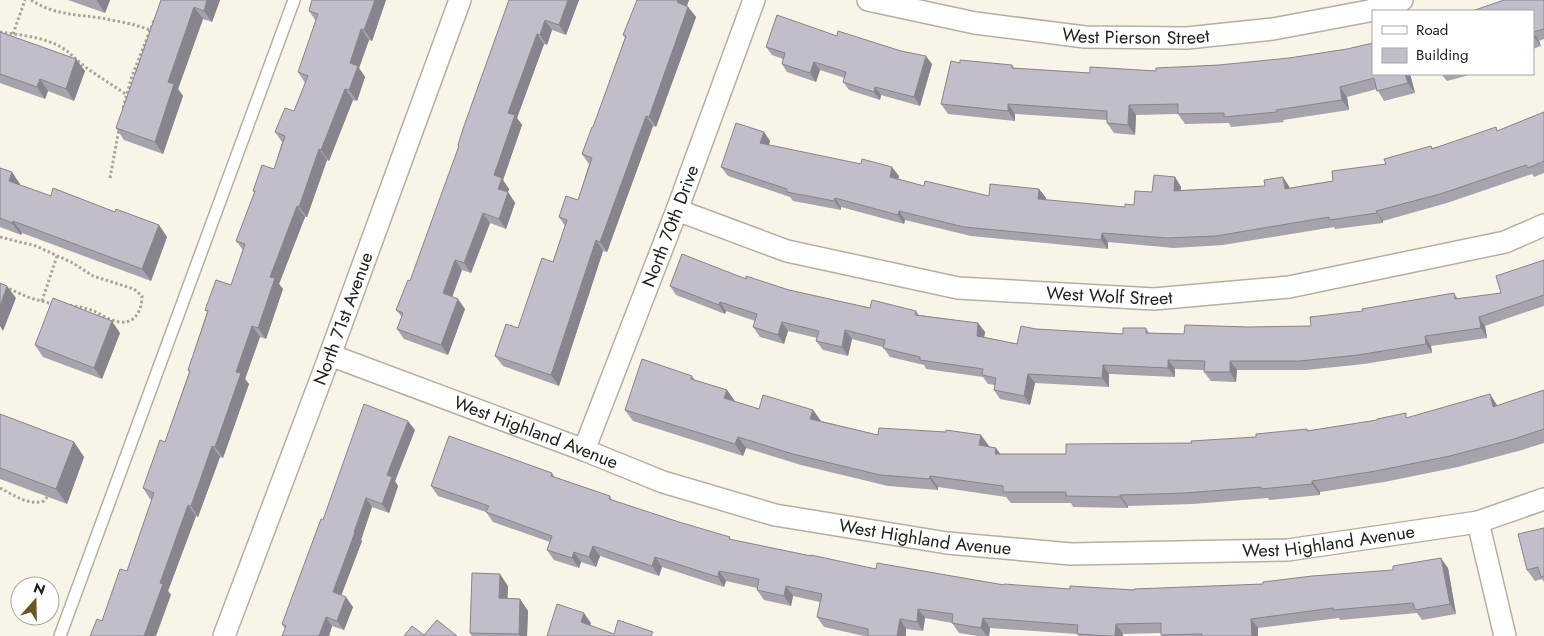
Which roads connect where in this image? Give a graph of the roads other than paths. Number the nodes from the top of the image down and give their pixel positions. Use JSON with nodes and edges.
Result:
{"nodes":[{"id":1,"x":294,"y":0,"type":"edge"},
{"id":2,"x":460,"y":0,"type":"edge"},
{"id":3,"x":754,"y":0,"type":"edge"},
{"id":4,"x":868,"y":0,"type":"edge"},
{"id":5,"x":1402,"y":0,"type":"edge"},
{"id":6,"x":677,"y":210,"type":"junction"},
{"id":7,"x":1544,"y":225,"type":"edge"},
{"id":8,"x":330,"y":355,"type":"junction"},
{"id":9,"x":584,"y":450,"type":"junction"},
{"id":10,"x":1544,"y":499,"type":"edge"},
{"id":11,"x":1478,"y":522,"type":"junction"},
{"id":12,"x":60,"y":636,"type":"edge"},
{"id":13,"x":224,"y":636,"type":"edge"},
{"id":14,"x":1505,"y":636,"type":"edge"}],
"edges":[{"from":1,"to":12,"type":"lane"},
{"from":2,"to":8,"type":"street","name":"North 71st Avenue"},
{"from":3,"to":6,"type":"street","name":"North 70th Drive"},
{"from":4,"to":5,"type":"street","name":"West Pierson Street"},
{"from":6,"to":7,"type":"street","name":"West Wolf Street"},
{"from":6,"to":9,"type":"street","name":"North 70th Drive"},
{"from":8,"to":9,"type":"street","name":"West Highland Avenue"},
{"from":8,"to":13,"type":"street","name":"North 71st Avenue"},
{"from":9,"to":11,"type":"street","name":"West Highland Avenue"},
{"from":10,"to":11,"type":"street","name":"West Highland Avenue"},
{"from":11,"to":14,"type":"street"}]}
